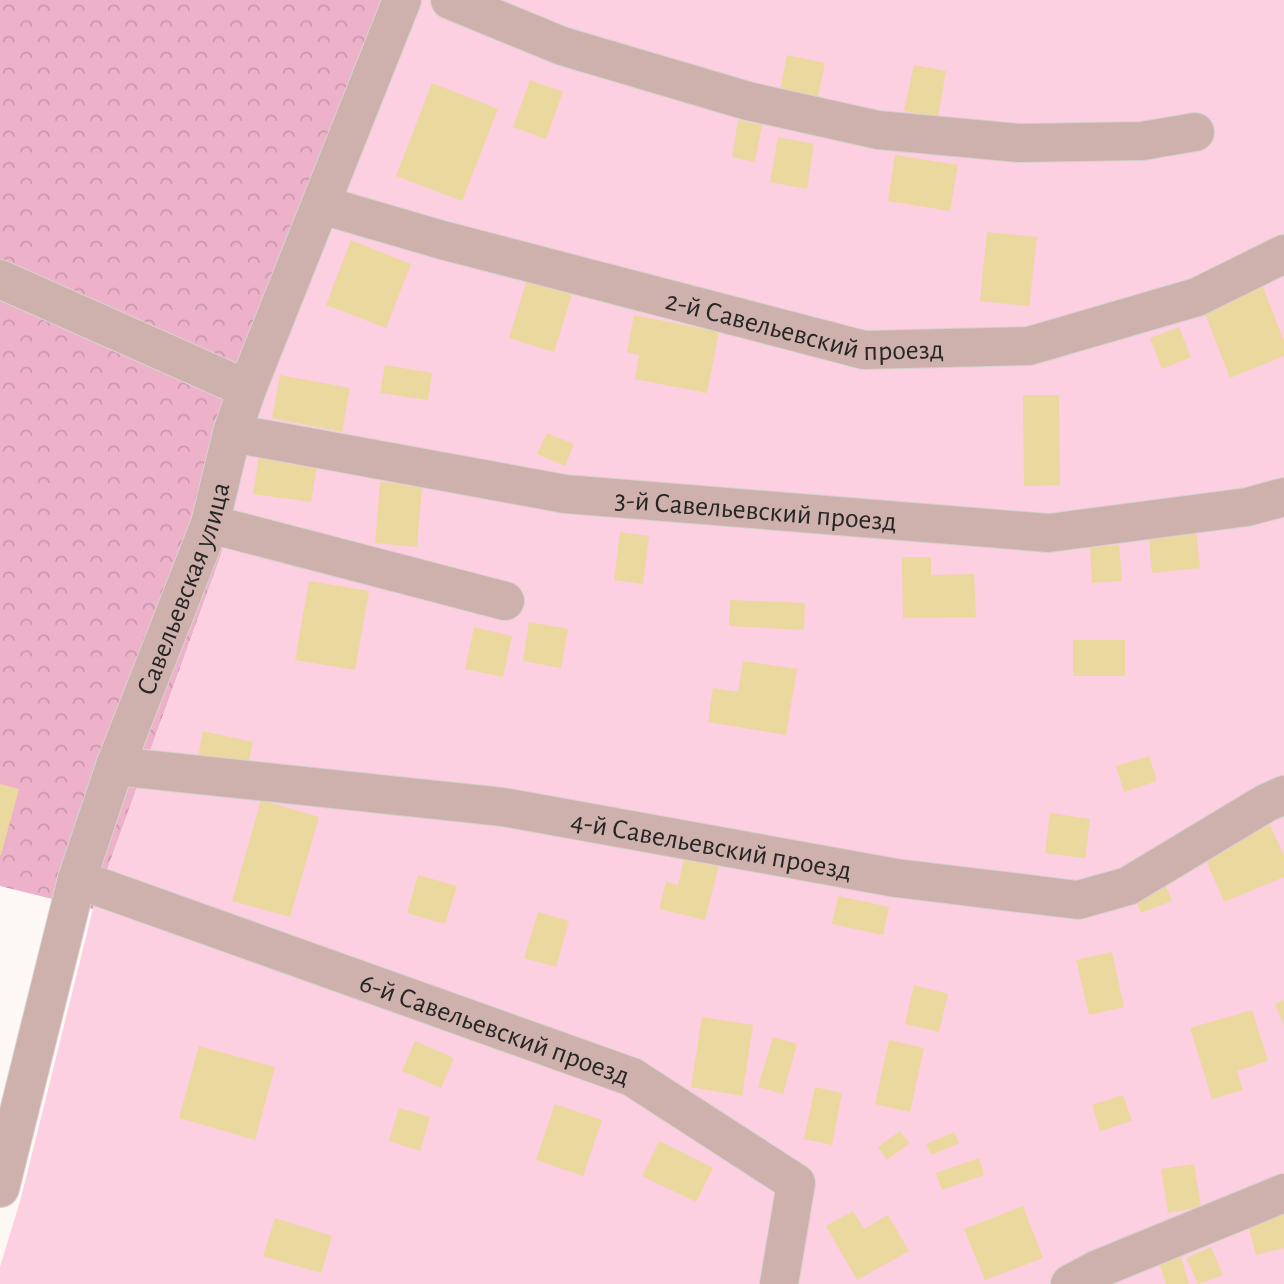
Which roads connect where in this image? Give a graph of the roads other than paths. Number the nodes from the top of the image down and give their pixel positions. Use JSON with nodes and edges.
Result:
{"nodes":[{"id":1,"x":402,"y":0,"type":"edge"},
{"id":2,"x":450,"y":0,"type":"edge"},
{"id":3,"x":1195,"y":132,"type":"dead end"},
{"id":4,"x":322,"y":205,"type":"junction"},
{"id":5,"x":1284,"y":254,"type":"edge"},
{"id":6,"x":0,"y":279,"type":"edge"},
{"id":7,"x":247,"y":388,"type":"junction"},
{"id":8,"x":232,"y":433,"type":"junction"},
{"id":9,"x":1284,"y":497,"type":"edge"},
{"id":10,"x":210,"y":524,"type":"junction"},
{"id":11,"x":505,"y":601,"type":"dead end"},
{"id":12,"x":116,"y":766,"type":"junction"},
{"id":13,"x":1284,"y":795,"type":"edge"},
{"id":14,"x":77,"y":879,"type":"junction"},
{"id":15,"x":0,"y":1188,"type":"edge"},
{"id":16,"x":1284,"y":1194,"type":"edge"},
{"id":17,"x":779,"y":1284,"type":"edge"},
{"id":18,"x":1070,"y":1284,"type":"edge"}],
"edges":[{"from":1,"to":4,"type":"street","name":"Савельевская улица"},
{"from":2,"to":3,"type":"street"},
{"from":4,"to":5,"type":"street","name":"2-й Савельевский проезд"},
{"from":4,"to":7,"type":"street","name":"Савельевская улица"},
{"from":6,"to":7,"type":"street"},
{"from":7,"to":8,"type":"street","name":"Савельевская улица"},
{"from":8,"to":9,"type":"street","name":"3-й Савельевский проезд"},
{"from":8,"to":10,"type":"street","name":"Савельевская улица"},
{"from":10,"to":11,"type":"street"},
{"from":10,"to":12,"type":"street","name":"Савельевская улица"},
{"from":12,"to":13,"type":"street","name":"4-й Савельевский проезд"},
{"from":12,"to":14,"type":"street","name":"Савельевская улица"},
{"from":14,"to":15,"type":"street","name":"Савельевская улица"},
{"from":14,"to":17,"type":"street","name":"6-й Савельевский проезд"},
{"from":16,"to":18,"type":"street"}]}
